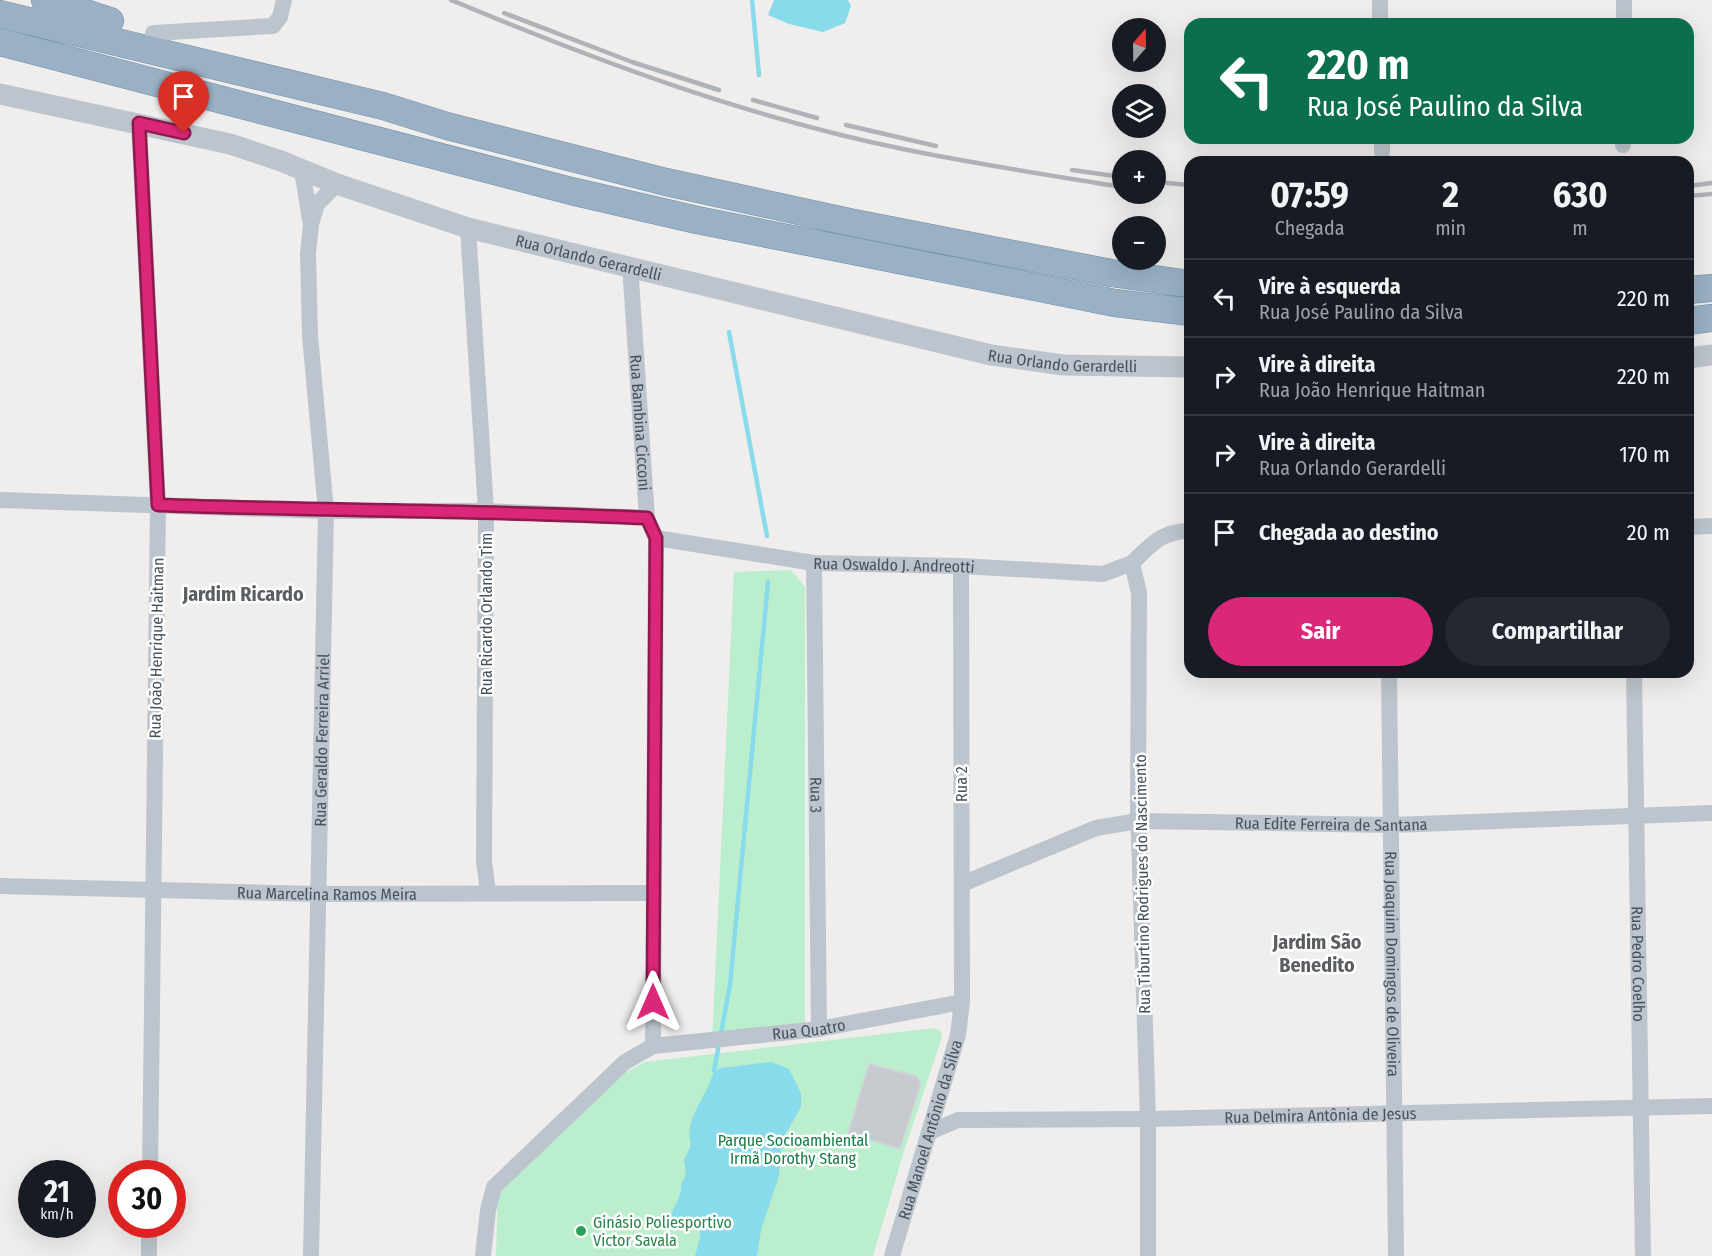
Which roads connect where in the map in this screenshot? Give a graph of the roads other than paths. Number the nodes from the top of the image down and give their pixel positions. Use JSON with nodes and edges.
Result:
{"nodes":[{"id":1,"x":45,"y":0,"type":"edge"},
{"id":2,"x":284,"y":0,"type":"edge"},
{"id":3,"x":1380,"y":0,"type":"edge"},
{"id":4,"x":1624,"y":0,"type":"edge"},
{"id":5,"x":0,"y":14,"type":"edge"},
{"id":6,"x":1380,"y":18,"type":"edge"},
{"id":7,"x":1624,"y":18,"type":"edge"},
{"id":8,"x":153,"y":33,"type":"junction"},
{"id":9,"x":0,"y":42,"type":"edge"},
{"id":10,"x":0,"y":94,"type":"edge"},
{"id":11,"x":383,"y":106,"type":"junction"},
{"id":12,"x":139,"y":123,"type":"junction"},
{"id":13,"x":302,"y":170,"type":"junction"},
{"id":14,"x":337,"y":184,"type":"junction"},
{"id":15,"x":311,"y":224,"type":"junction"},
{"id":16,"x":468,"y":228,"type":"junction"},
{"id":17,"x":630,"y":265,"type":"junction"},
{"id":18,"x":1184,"y":283,"type":"edge"},
{"id":19,"x":1712,"y":288,"type":"edge"},
{"id":20,"x":1694,"y":290,"type":"edge"},
{"id":21,"x":1184,"y":311,"type":"edge"},
{"id":22,"x":1712,"y":318,"type":"edge"},
{"id":23,"x":1694,"y":320,"type":"edge"},
{"id":24,"x":1712,"y":355,"type":"edge"},
{"id":25,"x":1694,"y":357,"type":"edge"},
{"id":26,"x":1184,"y":367,"type":"edge"},
{"id":27,"x":0,"y":500,"type":"edge"},
{"id":28,"x":158,"y":505,"type":"junction"},
{"id":29,"x":326,"y":511,"type":"junction"},
{"id":30,"x":486,"y":511,"type":"junction"},
{"id":31,"x":647,"y":518,"type":"junction"},
{"id":32,"x":1712,"y":526,"type":"edge"},
{"id":33,"x":1694,"y":527,"type":"edge"},
{"id":34,"x":1184,"y":531,"type":"edge"},
{"id":35,"x":656,"y":538,"type":"junction"},
{"id":36,"x":814,"y":563,"type":"junction"},
{"id":37,"x":1132,"y":563,"type":"junction"},
{"id":38,"x":961,"y":566,"type":"junction"},
{"id":39,"x":1389,"y":678,"type":"edge"},
{"id":40,"x":1634,"y":678,"type":"edge"},
{"id":41,"x":1712,"y":813,"type":"edge"},
{"id":42,"x":1636,"y":817,"type":"junction"},
{"id":43,"x":1138,"y":821,"type":"junction"},
{"id":44,"x":1391,"y":825,"type":"junction"},
{"id":45,"x":962,"y":884,"type":"junction"},
{"id":46,"x":0,"y":886,"type":"edge"},
{"id":47,"x":153,"y":890,"type":"junction"},
{"id":48,"x":488,"y":892,"type":"junction"},
{"id":49,"x":653,"y":893,"type":"junction"},
{"id":50,"x":317,"y":894,"type":"junction"},
{"id":51,"x":962,"y":1002,"type":"junction"},
{"id":52,"x":819,"y":1029,"type":"junction"},
{"id":53,"x":653,"y":1046,"type":"junction"},
{"id":54,"x":1641,"y":1106,"type":"junction"},
{"id":55,"x":1712,"y":1106,"type":"edge"},
{"id":56,"x":1393,"y":1114,"type":"junction"},
{"id":57,"x":1148,"y":1119,"type":"junction"},
{"id":58,"x":930,"y":1132,"type":"junction"},
{"id":59,"x":150,"y":1160,"type":"edge"},
{"id":60,"x":149,"y":1238,"type":"edge"},
{"id":61,"x":149,"y":1256,"type":"edge"},
{"id":62,"x":311,"y":1256,"type":"edge"},
{"id":63,"x":483,"y":1256,"type":"edge"},
{"id":64,"x":892,"y":1256,"type":"edge"},
{"id":65,"x":1148,"y":1256,"type":"edge"},
{"id":66,"x":1396,"y":1256,"type":"edge"},
{"id":67,"x":1643,"y":1256,"type":"edge"}],
"edges":[{"from":1,"to":8,"type":"highway"},
{"from":2,"to":8,"type":"street"},
{"from":3,"to":6,"type":"street"},
{"from":4,"to":7,"type":"street"},
{"from":5,"to":11,"type":"highway"},
{"from":8,"to":11,"type":"highway"},
{"from":9,"to":21,"type":"highway"},
{"from":10,"to":12,"type":"street","name":"Rua Orlando Gerardelli"},
{"from":11,"to":18,"type":"highway"},
{"from":12,"to":13,"type":"street","name":"Rua Orlando Gerardelli"},
{"from":12,"to":28,"type":"street","name":"Rua João Henrique Haitman"},
{"from":13,"to":14,"type":"street","name":"Rua Orlando Gerardelli"},
{"from":13,"to":15,"type":"street","name":"Rua Geraldo Ferreira Arriel"},
{"from":14,"to":15,"type":"street","name":"Rua Geraldo Ferreira Arriel"},
{"from":14,"to":16,"type":"street","name":"Rua Orlando Gerardelli"},
{"from":15,"to":29,"type":"street","name":"Rua Geraldo Ferreira Arriel"},
{"from":16,"to":17,"type":"street","name":"Rua Orlando Gerardelli"},
{"from":16,"to":30,"type":"street","name":"Rua Ricardo Orlando Tim"},
{"from":17,"to":26,"type":"street","name":"Rua Orlando Gerardelli"},
{"from":17,"to":31,"type":"street","name":"Rua Bambina Cicconi"},
{"from":19,"to":20,"type":"highway"},
{"from":22,"to":23,"type":"highway"},
{"from":24,"to":25,"type":"street"},
{"from":27,"to":28,"type":"street"},
{"from":28,"to":29,"type":"street"},
{"from":28,"to":47,"type":"street","name":"Rua João Henrique Haitman"},
{"from":29,"to":30,"type":"street"},
{"from":29,"to":50,"type":"street","name":"Rua Geraldo Ferreira Arriel"},
{"from":30,"to":31,"type":"street"},
{"from":30,"to":48,"type":"street","name":"Rua Ricardo Orlando Tim"},
{"from":31,"to":35,"type":"street","name":"Rua Bambina Cicconi"},
{"from":32,"to":33,"type":"street"},
{"from":34,"to":37,"type":"street"},
{"from":35,"to":36,"type":"street","name":"Rua Oswaldo J. Andreotti"},
{"from":35,"to":49,"type":"street","name":"Rua Bambina Cicconi"},
{"from":36,"to":38,"type":"street","name":"Rua Oswaldo J. Andreotti"},
{"from":36,"to":52,"type":"street","name":"Rua 3"},
{"from":37,"to":38,"type":"street","name":"Rua Oswaldo J. Andreotti"},
{"from":37,"to":43,"type":"street","name":"Rua Tiburtino Rodrigues do Nascimento"},
{"from":38,"to":45,"type":"street","name":"Rua 2"},
{"from":39,"to":44,"type":"street","name":"Rua Joaquim Domingos de Oliveira"},
{"from":40,"to":42,"type":"street","name":"Rua Pedro Coelho"},
{"from":41,"to":42,"type":"street","name":"Rua Edite Ferreira de Santana"},
{"from":42,"to":44,"type":"street","name":"Rua Edite Ferreira de Santana"},
{"from":42,"to":54,"type":"street","name":"Rua Pedro Coelho"},
{"from":43,"to":44,"type":"street","name":"Rua Edite Ferreira de Santana"},
{"from":43,"to":45,"type":"street","name":"Rua Edite Ferreira de Santana"},
{"from":43,"to":57,"type":"street","name":"Rua Tiburtino Rodrigues do Nascimento"},
{"from":44,"to":56,"type":"street","name":"Rua Joaquim Domingos de Oliveira"},
{"from":45,"to":51,"type":"street","name":"Rua 2"},
{"from":46,"to":47,"type":"street","name":"Rua Marcelina Ramos Meira"},
{"from":47,"to":50,"type":"street","name":"Rua Marcelina Ramos Meira"},
{"from":47,"to":59,"type":"street","name":"Rua João Henrique Haitman"},
{"from":48,"to":49,"type":"street","name":"Rua Marcelina Ramos Meira"},
{"from":48,"to":50,"type":"street","name":"Rua Marcelina Ramos Meira"},
{"from":49,"to":53,"type":"street","name":"Rua Bambina Cicconi"},
{"from":50,"to":62,"type":"street","name":"Rua Geraldo Ferreira Arriel"},
{"from":51,"to":52,"type":"street","name":"Rua Quatro"},
{"from":51,"to":58,"type":"street","name":"Rua Manoel Antônio da Silva"},
{"from":52,"to":53,"type":"street","name":"Rua Quatro"},
{"from":53,"to":63,"type":"street"},
{"from":54,"to":55,"type":"street","name":"Rua Delmira Antônia de Jesus"},
{"from":54,"to":56,"type":"street","name":"Rua Delmira Antônia de Jesus"},
{"from":54,"to":67,"type":"street","name":"Rua Pedro Coelho"},
{"from":56,"to":57,"type":"street","name":"Rua Delmira Antônia de Jesus"},
{"from":56,"to":66,"type":"street","name":"Rua Joaquim Domingos de Oliveira"},
{"from":57,"to":58,"type":"street","name":"Rua Delmira Antônia de Jesus"},
{"from":57,"to":65,"type":"street","name":"Rua Tiburtino Rodrigues do Nascimento"},
{"from":58,"to":64,"type":"street","name":"Rua Manoel Antônio da Silva"},
{"from":60,"to":61,"type":"street"}]}
